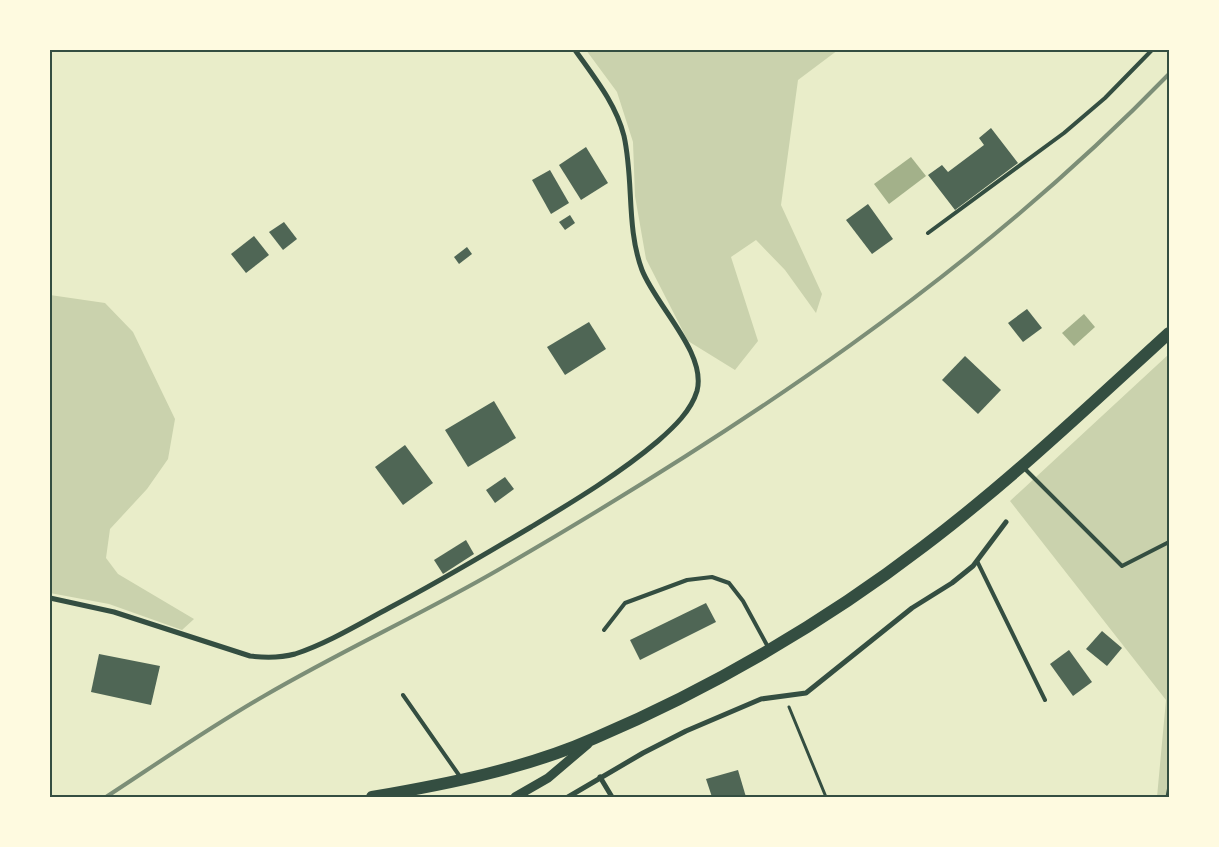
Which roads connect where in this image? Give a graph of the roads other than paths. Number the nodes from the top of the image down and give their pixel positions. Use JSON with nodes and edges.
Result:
{"nodes":[{"id":1,"x":575,"y":50,"type":"edge"},
{"id":2,"x":1152,"y":50,"type":"edge"},
{"id":3,"x":928,"y":233,"type":"dead end"},
{"id":4,"x":1169,"y":333,"type":"edge"},
{"id":5,"x":1022,"y":466,"type":"junction"},
{"id":6,"x":1006,"y":522,"type":"dead end"},
{"id":7,"x":1169,"y":542,"type":"edge"},
{"id":8,"x":977,"y":561,"type":"junction"},
{"id":9,"x":50,"y":598,"type":"edge"},
{"id":10,"x":604,"y":630,"type":"dead end"},
{"id":11,"x":770,"y":649,"type":"junction"},
{"id":12,"x":404,"y":695,"type":"dead end"},
{"id":13,"x":1045,"y":700,"type":"dead end"},
{"id":14,"x":595,"y":739,"type":"junction"},
{"id":15,"x":600,"y":777,"type":"junction"},
{"id":16,"x":462,"y":779,"type":"junction"},
{"id":17,"x":372,"y":797,"type":"edge"},
{"id":18,"x":515,"y":797,"type":"edge"},
{"id":19,"x":568,"y":797,"type":"edge"},
{"id":20,"x":612,"y":797,"type":"edge"}],
"edges":[{"from":1,"to":9,"type":"street"},
{"from":2,"to":3,"type":"lane"},
{"from":4,"to":5,"type":"main road"},
{"from":5,"to":7,"type":"lane"},
{"from":5,"to":11,"type":"main road"},
{"from":6,"to":8,"type":"street"},
{"from":8,"to":13,"type":"lane"},
{"from":8,"to":15,"type":"street"},
{"from":10,"to":11,"type":"lane"},
{"from":11,"to":14,"type":"main road"},
{"from":12,"to":16,"type":"lane"},
{"from":14,"to":16,"type":"main road"},
{"from":14,"to":18,"type":"street"},
{"from":15,"to":19,"type":"street"},
{"from":15,"to":20,"type":"street"},
{"from":16,"to":17,"type":"main road"}]}
